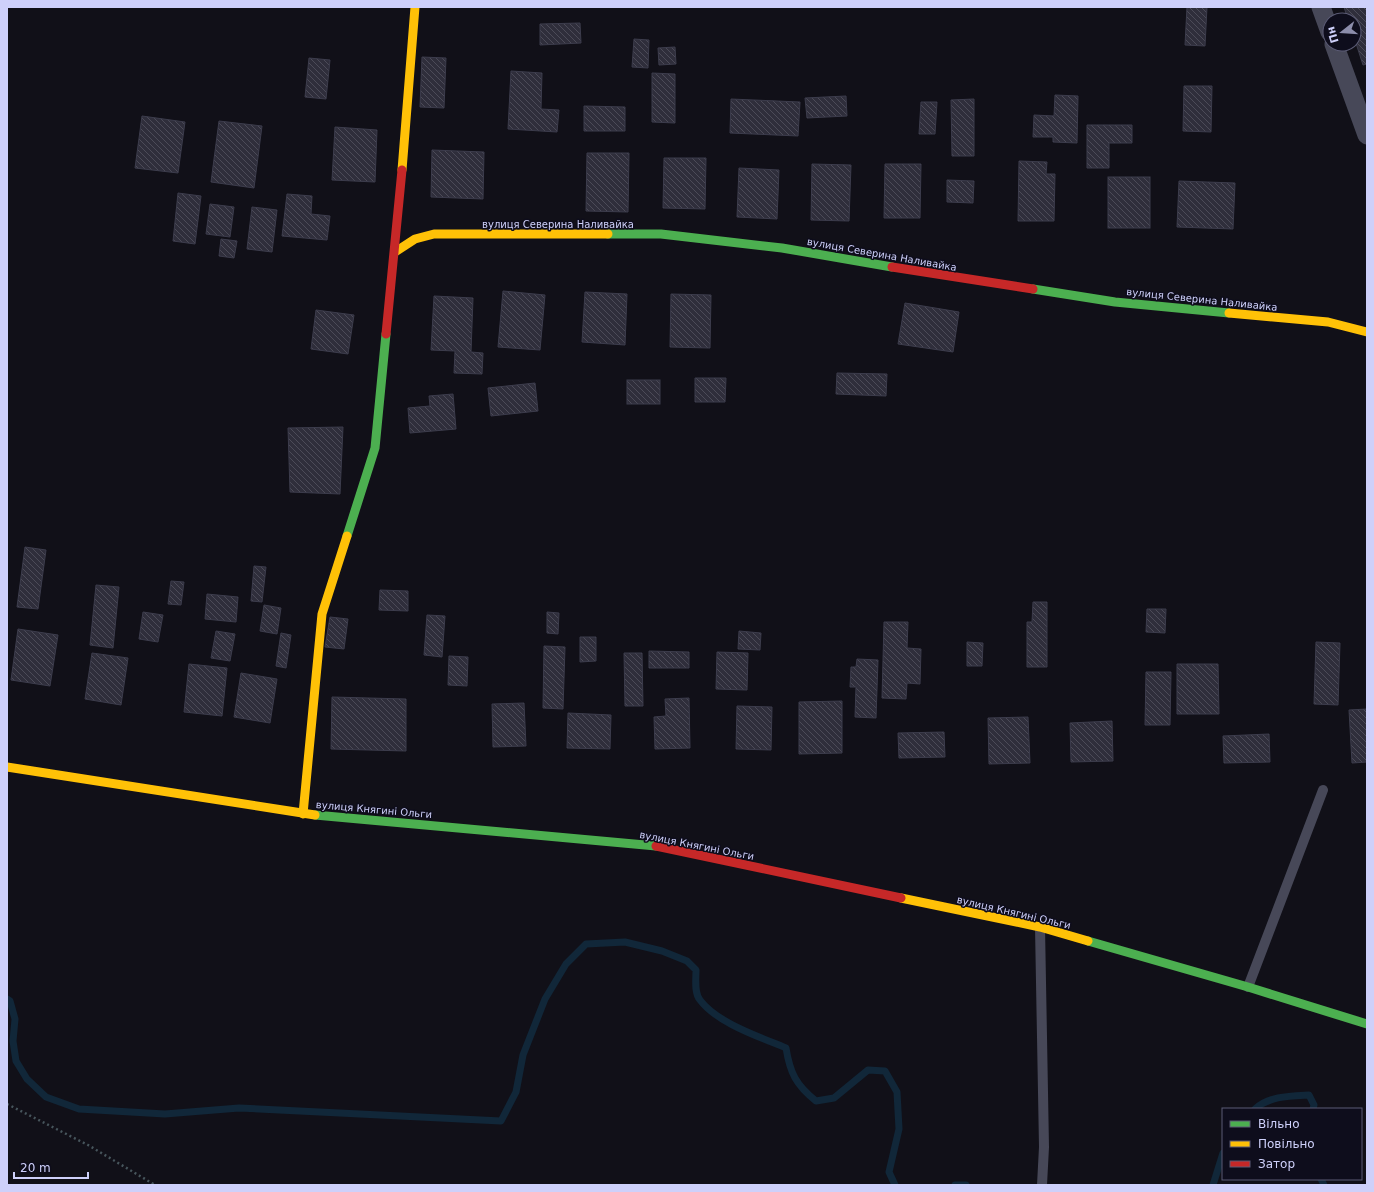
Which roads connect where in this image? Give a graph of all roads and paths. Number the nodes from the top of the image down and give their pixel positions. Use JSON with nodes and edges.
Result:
{"nodes":[{"id":1,"x":414,"y":7,"type":"edge"},
{"id":2,"x":1337,"y":52,"type":"edge"},
{"id":3,"x":1367,"y":135,"type":"edge"},
{"id":4,"x":395,"y":252,"type":"junction"},
{"id":5,"x":1367,"y":332,"type":"edge"},
{"id":6,"x":7,"y":766,"type":"edge"},
{"id":7,"x":1323,"y":790,"type":"dead end"},
{"id":8,"x":303,"y":814,"type":"junction"},
{"id":9,"x":1040,"y":927,"type":"junction"},
{"id":10,"x":1248,"y":988,"type":"junction"},
{"id":11,"x":1367,"y":1024,"type":"edge"},
{"id":12,"x":7,"y":1104,"type":"edge"},
{"id":13,"x":155,"y":1185,"type":"edge"},
{"id":14,"x":1042,"y":1185,"type":"edge"}],
"edges":[{"from":1,"to":4,"type":"street"},
{"from":2,"to":3,"type":"street"},
{"from":4,"to":5,"type":"street","name":"вулиця Северина Наливайка"},
{"from":4,"to":8,"type":"street"},
{"from":6,"to":8,"type":"street","name":"вулиця Княгині Ольги"},
{"from":7,"to":10,"type":"lane"},
{"from":8,"to":9,"type":"street","name":"вулиця Княгині Ольги"},
{"from":9,"to":10,"type":"street","name":"вулиця Княгині Ольги"},
{"from":9,"to":14,"type":"lane"},
{"from":10,"to":11,"type":"street","name":"вулиця Княгині Ольги"},
{"from":12,"to":13,"type":"path"}]}
